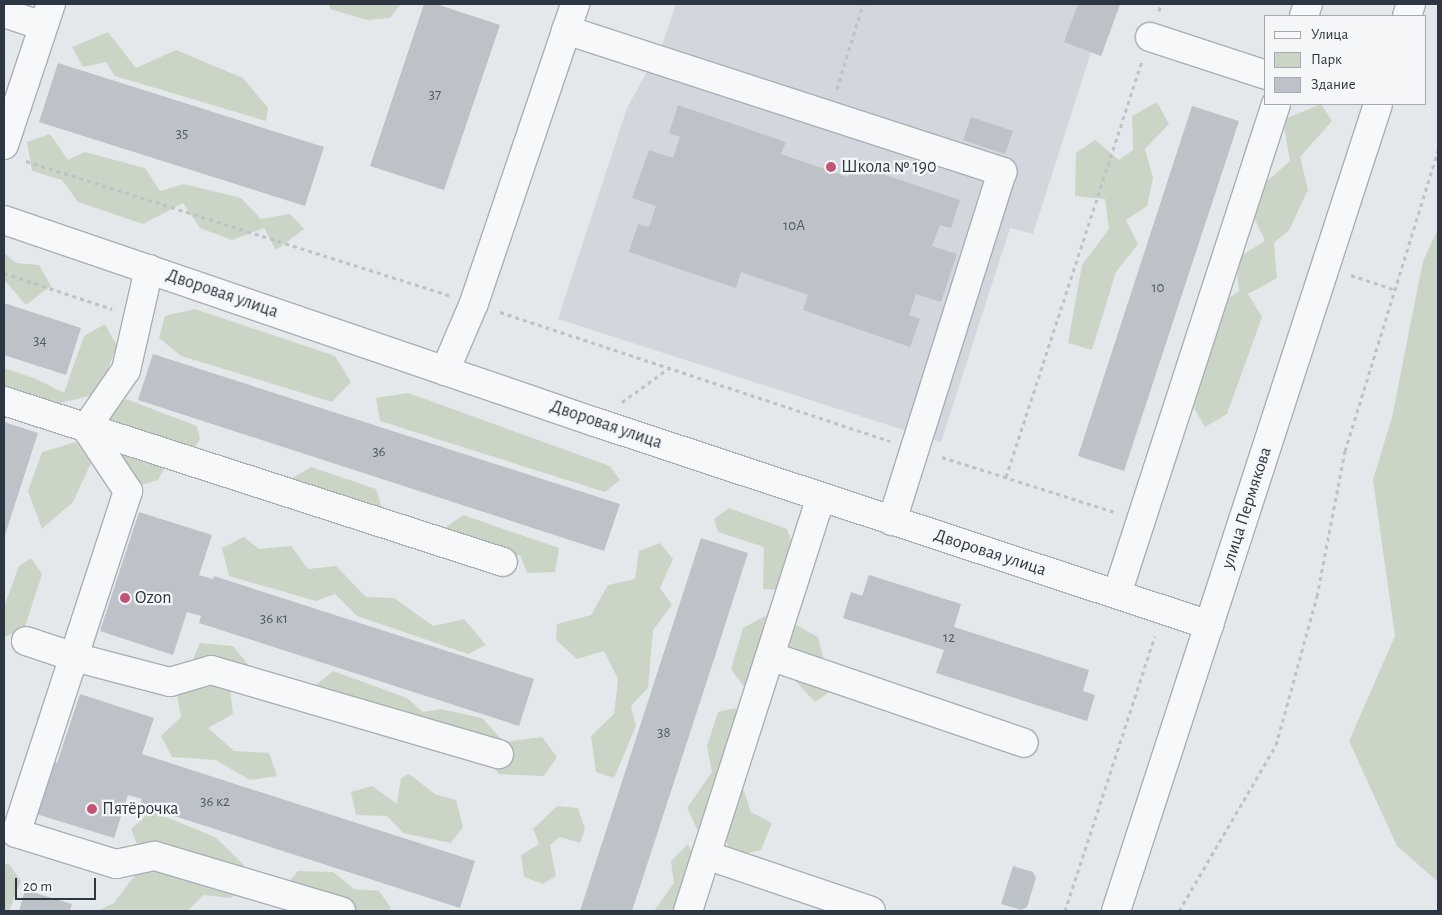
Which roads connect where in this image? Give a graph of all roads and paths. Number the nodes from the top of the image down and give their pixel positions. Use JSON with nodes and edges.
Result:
{"nodes":[{"id":1,"x":575,"y":4,"type":"edge"},
{"id":2,"x":863,"y":4,"type":"edge"},
{"id":3,"x":1161,"y":4,"type":"edge"},
{"id":4,"x":4,"y":13,"type":"edge"},
{"id":5,"x":47,"y":15,"type":"edge"},
{"id":6,"x":566,"y":30,"type":"junction"},
{"id":7,"x":1150,"y":37,"type":"junction"},
{"id":8,"x":1264,"y":74,"type":"edge"},
{"id":9,"x":1276,"y":105,"type":"edge"},
{"id":10,"x":1378,"y":105,"type":"edge"},
{"id":11,"x":828,"y":117,"type":"junction"},
{"id":12,"x":1438,"y":150,"type":"edge"},
{"id":13,"x":13,"y":153,"type":"edge"},
{"id":14,"x":4,"y":220,"type":"edge"},
{"id":15,"x":1326,"y":266,"type":"junction"},
{"id":16,"x":148,"y":269,"type":"junction"},
{"id":17,"x":4,"y":273,"type":"edge"},
{"id":18,"x":1396,"y":290,"type":"junction"},
{"id":19,"x":474,"y":303,"type":"junction"},
{"id":20,"x":138,"y":318,"type":"junction"},
{"id":21,"x":669,"y":368,"type":"junction"},
{"id":22,"x":445,"y":371,"type":"junction"},
{"id":23,"x":4,"y":401,"type":"edge"},
{"id":24,"x":595,"y":422,"type":"junction"},
{"id":25,"x":86,"y":428,"type":"junction"},
{"id":26,"x":916,"y":449,"type":"junction"},
{"id":27,"x":1006,"y":477,"type":"junction"},
{"id":28,"x":821,"y":497,"type":"junction"},
{"id":29,"x":1141,"y":520,"type":"junction"},
{"id":30,"x":892,"y":521,"type":"junction"},
{"id":31,"x":503,"y":562,"type":"dead end"},
{"id":32,"x":1117,"y":594,"type":"junction"},
{"id":33,"x":1163,"y":610,"type":"junction"},
{"id":34,"x":1209,"y":625,"type":"junction"},
{"id":35,"x":26,"y":641,"type":"dead end"},
{"id":36,"x":770,"y":656,"type":"junction"},
{"id":37,"x":74,"y":657,"type":"junction"},
{"id":38,"x":1024,"y":743,"type":"dead end"},
{"id":39,"x":499,"y":754,"type":"dead end"},
{"id":40,"x":706,"y":856,"type":"junction"},
{"id":41,"x":341,"y":911,"type":"edge"},
{"id":42,"x":688,"y":911,"type":"edge"},
{"id":43,"x":871,"y":911,"type":"edge"},
{"id":44,"x":1065,"y":911,"type":"edge"},
{"id":45,"x":1116,"y":911,"type":"edge"},
{"id":46,"x":1179,"y":911,"type":"edge"}],
"edges":[{"from":1,"to":6,"type":"street"},
{"from":2,"to":11,"type":"path"},
{"from":3,"to":7,"type":"path"},
{"from":4,"to":5,"type":"street"},
{"from":5,"to":13,"type":"street"},
{"from":6,"to":11,"type":"street"},
{"from":6,"to":19,"type":"street"},
{"from":7,"to":8,"type":"street"},
{"from":7,"to":27,"type":"path"},
{"from":9,"to":29,"type":"street"},
{"from":10,"to":15,"type":"street","name":"улица Пермякова"},
{"from":11,"to":26,"type":"street"},
{"from":12,"to":18,"type":"path"},
{"from":13,"to":19,"type":"path"},
{"from":14,"to":16,"type":"street","name":"Дворовая улица"},
{"from":15,"to":18,"type":"path"},
{"from":15,"to":34,"type":"street","name":"улица Пермякова"},
{"from":16,"to":20,"type":"street"},
{"from":16,"to":22,"type":"street","name":"Дворовая улица"},
{"from":17,"to":20,"type":"path"},
{"from":18,"to":46,"type":"path"},
{"from":19,"to":21,"type":"path"},
{"from":19,"to":22,"type":"street"},
{"from":20,"to":25,"type":"street"},
{"from":21,"to":24,"type":"path"},
{"from":21,"to":26,"type":"path"},
{"from":22,"to":24,"type":"street","name":"Дворовая улица"},
{"from":23,"to":25,"type":"street"},
{"from":24,"to":28,"type":"street","name":"Дворовая улица"},
{"from":25,"to":31,"type":"street"},
{"from":25,"to":37,"type":"street"},
{"from":26,"to":27,"type":"path"},
{"from":26,"to":30,"type":"street"},
{"from":27,"to":29,"type":"path"},
{"from":28,"to":30,"type":"street","name":"Дворовая улица"},
{"from":28,"to":36,"type":"street"},
{"from":29,"to":32,"type":"street"},
{"from":30,"to":32,"type":"street","name":"Дворовая улица"},
{"from":32,"to":33,"type":"street","name":"Дворовая улица"},
{"from":33,"to":34,"type":"street","name":"Дворовая улица"},
{"from":33,"to":44,"type":"path"},
{"from":34,"to":45,"type":"street","name":"улица Пермякова"},
{"from":35,"to":37,"type":"street"},
{"from":36,"to":38,"type":"street"},
{"from":36,"to":40,"type":"street"},
{"from":37,"to":39,"type":"street"},
{"from":37,"to":41,"type":"street"},
{"from":40,"to":42,"type":"street"},
{"from":40,"to":43,"type":"street"}]}
